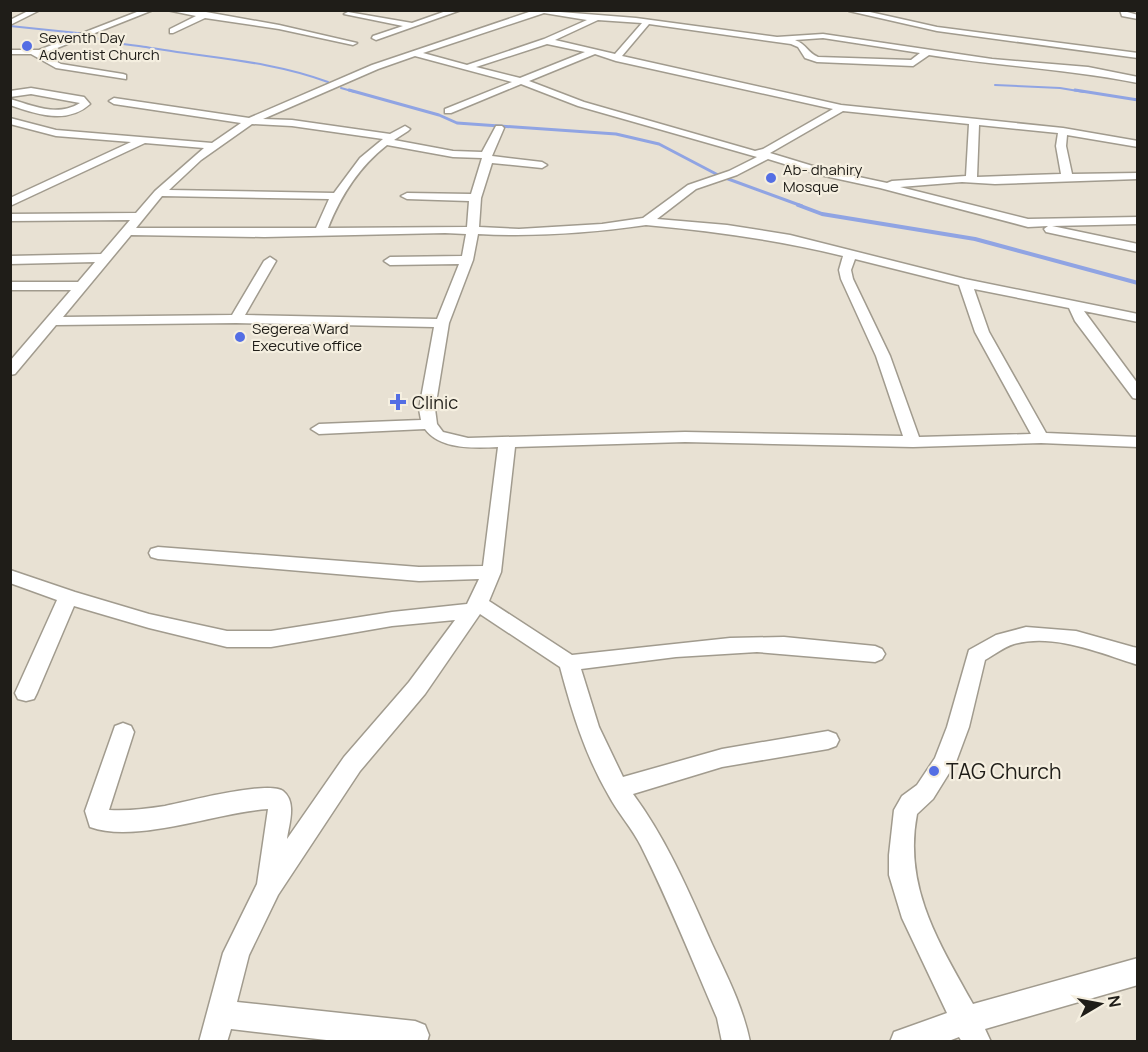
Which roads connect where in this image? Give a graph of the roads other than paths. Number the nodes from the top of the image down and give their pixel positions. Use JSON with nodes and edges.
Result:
{"nodes":[{"id":1,"x":37,"y":10,"type":"edge"},
{"id":2,"x":150,"y":10,"type":"edge"},
{"id":3,"x":170,"y":10,"type":"edge"},
{"id":4,"x":213,"y":10,"type":"edge"},
{"id":5,"x":458,"y":10,"type":"edge"},
{"id":6,"x":847,"y":10,"type":"edge"},
{"id":7,"x":1123,"y":10,"type":"edge"},
{"id":8,"x":543,"y":11,"type":"edge"},
{"id":9,"x":853,"y":11,"type":"edge"},
{"id":10,"x":348,"y":14,"type":"dead end"},
{"id":11,"x":204,"y":15,"type":"junction"},
{"id":12,"x":922,"y":16,"type":"dead end"},
{"id":13,"x":1137,"y":17,"type":"edge"},
{"id":14,"x":594,"y":18,"type":"junction"},
{"id":15,"x":647,"y":22,"type":"junction"},
{"id":16,"x":10,"y":23,"type":"edge"},
{"id":17,"x":411,"y":26,"type":"junction"},
{"id":18,"x":173,"y":31,"type":"dead end"},
{"id":19,"x":740,"y":34,"type":"junction"},
{"id":20,"x":868,"y":34,"type":"dead end"},
{"id":21,"x":376,"y":38,"type":"dead end"},
{"id":22,"x":1013,"y":38,"type":"junction"},
{"id":23,"x":780,"y":39,"type":"junction"},
{"id":24,"x":547,"y":41,"type":"junction"},
{"id":25,"x":957,"y":41,"type":"dead end"},
{"id":26,"x":353,"y":43,"type":"dead end"},
{"id":27,"x":10,"y":52,"type":"edge"},
{"id":28,"x":593,"y":52,"type":"junction"},
{"id":29,"x":927,"y":52,"type":"junction"},
{"id":30,"x":34,"y":53,"type":"junction"},
{"id":31,"x":415,"y":54,"type":"junction"},
{"id":32,"x":1137,"y":56,"type":"edge"},
{"id":33,"x":616,"y":58,"type":"junction"},
{"id":34,"x":468,"y":67,"type":"junction"},
{"id":35,"x":123,"y":77,"type":"dead end"},
{"id":36,"x":1137,"y":80,"type":"edge"},
{"id":37,"x":520,"y":81,"type":"junction"},
{"id":38,"x":10,"y":94,"type":"edge"},
{"id":39,"x":114,"y":101,"type":"dead end"},
{"id":40,"x":10,"y":102,"type":"edge"},
{"id":41,"x":24,"y":106,"type":"junction"},
{"id":42,"x":841,"y":108,"type":"junction"},
{"id":43,"x":10,"y":110,"type":"edge"},
{"id":44,"x":448,"y":111,"type":"dead end"},
{"id":45,"x":10,"y":121,"type":"edge"},
{"id":46,"x":250,"y":121,"type":"junction"},
{"id":47,"x":974,"y":121,"type":"junction"},
{"id":48,"x":499,"y":128,"type":"dead end"},
{"id":49,"x":405,"y":129,"type":"dead end"},
{"id":50,"x":1063,"y":131,"type":"junction"},
{"id":51,"x":388,"y":139,"type":"junction"},
{"id":52,"x":143,"y":141,"type":"junction"},
{"id":53,"x":1137,"y":144,"type":"edge"},
{"id":54,"x":214,"y":146,"type":"junction"},
{"id":55,"x":764,"y":155,"type":"junction"},
{"id":56,"x":487,"y":157,"type":"junction"},
{"id":57,"x":542,"y":165,"type":"dead end"},
{"id":58,"x":1067,"y":176,"type":"junction"},
{"id":59,"x":1137,"y":176,"type":"edge"},
{"id":60,"x":971,"y":179,"type":"junction"},
{"id":61,"x":881,"y":185,"type":"junction"},
{"id":62,"x":159,"y":193,"type":"junction"},
{"id":63,"x":335,"y":196,"type":"junction"},
{"id":64,"x":407,"y":196,"type":"dead end"},
{"id":65,"x":475,"y":198,"type":"junction"},
{"id":66,"x":10,"y":202,"type":"edge"},
{"id":67,"x":140,"y":216,"type":"junction"},
{"id":68,"x":10,"y":218,"type":"edge"},
{"id":69,"x":1137,"y":219,"type":"edge"},
{"id":70,"x":646,"y":221,"type":"junction"},
{"id":71,"x":1028,"y":223,"type":"junction"},
{"id":72,"x":473,"y":230,"type":"junction"},
{"id":73,"x":128,"y":231,"type":"junction"},
{"id":74,"x":321,"y":231,"type":"junction"},
{"id":75,"x":1137,"y":248,"type":"edge"},
{"id":76,"x":850,"y":255,"type":"junction"},
{"id":77,"x":103,"y":258,"type":"junction"},
{"id":78,"x":10,"y":260,"type":"edge"},
{"id":79,"x":466,"y":260,"type":"junction"},
{"id":80,"x":270,"y":261,"type":"dead end"},
{"id":81,"x":390,"y":261,"type":"dead end"},
{"id":82,"x":965,"y":284,"type":"junction"},
{"id":83,"x":10,"y":286,"type":"edge"},
{"id":84,"x":80,"y":286,"type":"junction"},
{"id":85,"x":1075,"y":307,"type":"junction"},
{"id":86,"x":1137,"y":318,"type":"edge"},
{"id":87,"x":236,"y":319,"type":"junction"},
{"id":88,"x":52,"y":321,"type":"junction"},
{"id":89,"x":442,"y":323,"type":"junction"},
{"id":90,"x":10,"y":371,"type":"edge"},
{"id":91,"x":1137,"y":395,"type":"edge"},
{"id":92,"x":429,"y":424,"type":"junction"},
{"id":93,"x":319,"y":429,"type":"dead end"},
{"id":94,"x":1041,"y":438,"type":"junction"},
{"id":95,"x":914,"y":441,"type":"junction"},
{"id":96,"x":1137,"y":442,"type":"edge"},
{"id":97,"x":507,"y":443,"type":"junction"},
{"id":98,"x":158,"y":553,"type":"dead end"},
{"id":99,"x":492,"y":572,"type":"junction"},
{"id":100,"x":12,"y":578,"type":"edge"},
{"id":101,"x":68,"y":597,"type":"junction"},
{"id":102,"x":474,"y":607,"type":"junction"},
{"id":103,"x":875,"y":654,"type":"dead end"},
{"id":104,"x":1137,"y":657,"type":"edge"},
{"id":105,"x":569,"y":663,"type":"junction"},
{"id":106,"x":26,"y":693,"type":"dead end"},
{"id":107,"x":123,"y":732,"type":"dead end"},
{"id":108,"x":828,"y":740,"type":"dead end"},
{"id":109,"x":617,"y":789,"type":"junction"},
{"id":110,"x":269,"y":886,"type":"junction"},
{"id":111,"x":1137,"y":971,"type":"edge"},
{"id":112,"x":220,"y":1014,"type":"junction"},
{"id":113,"x":972,"y":1031,"type":"edge"},
{"id":114,"x":415,"y":1035,"type":"dead end"},
{"id":115,"x":213,"y":1041,"type":"edge"},
{"id":116,"x":736,"y":1041,"type":"edge"},
{"id":117,"x":904,"y":1041,"type":"edge"}],
"edges":[{"from":1,"to":16,"type":"street"},
{"from":2,"to":30,"type":"street"},
{"from":3,"to":11,"type":"street"},
{"from":4,"to":11,"type":"street"},
{"from":5,"to":17,"type":"street"},
{"from":6,"to":9,"type":"street"},
{"from":7,"to":13,"type":"street"},
{"from":8,"to":14,"type":"street"},
{"from":8,"to":31,"type":"street"},
{"from":9,"to":12,"type":"street"},
{"from":9,"to":22,"type":"street"},
{"from":10,"to":17,"type":"street"},
{"from":11,"to":18,"type":"street"},
{"from":11,"to":26,"type":"street"},
{"from":14,"to":15,"type":"street"},
{"from":14,"to":24,"type":"street"},
{"from":15,"to":19,"type":"street"},
{"from":15,"to":33,"type":"street"},
{"from":17,"to":21,"type":"street"},
{"from":19,"to":20,"type":"street"},
{"from":19,"to":23,"type":"street"},
{"from":22,"to":25,"type":"street"},
{"from":22,"to":32,"type":"street"},
{"from":23,"to":29,"type":"street"},
{"from":23,"to":29,"type":"street"},
{"from":24,"to":28,"type":"street"},
{"from":24,"to":34,"type":"street"},
{"from":27,"to":30,"type":"street"},
{"from":28,"to":33,"type":"street"},
{"from":28,"to":37,"type":"street"},
{"from":29,"to":36,"type":"street"},
{"from":30,"to":35,"type":"street"},
{"from":31,"to":34,"type":"street"},
{"from":31,"to":46,"type":"street"},
{"from":33,"to":42,"type":"street"},
{"from":34,"to":37,"type":"street"},
{"from":37,"to":44,"type":"street"},
{"from":37,"to":55,"type":"street"},
{"from":38,"to":41,"type":"street"},
{"from":39,"to":46,"type":"street"},
{"from":40,"to":41,"type":"street"},
{"from":41,"to":43,"type":"street"},
{"from":42,"to":47,"type":"street"},
{"from":42,"to":55,"type":"street"},
{"from":45,"to":52,"type":"street"},
{"from":46,"to":51,"type":"street"},
{"from":46,"to":54,"type":"street"},
{"from":47,"to":50,"type":"street"},
{"from":47,"to":60,"type":"street"},
{"from":48,"to":56,"type":"street"},
{"from":49,"to":51,"type":"street"},
{"from":50,"to":53,"type":"street"},
{"from":50,"to":58,"type":"street"},
{"from":51,"to":56,"type":"street"},
{"from":51,"to":63,"type":"street"},
{"from":52,"to":54,"type":"street"},
{"from":52,"to":66,"type":"street"},
{"from":54,"to":62,"type":"street"},
{"from":55,"to":61,"type":"street"},
{"from":55,"to":70,"type":"street"},
{"from":56,"to":57,"type":"street"},
{"from":56,"to":65,"type":"street"},
{"from":58,"to":59,"type":"street"},
{"from":58,"to":60,"type":"street"},
{"from":60,"to":61,"type":"street"},
{"from":61,"to":71,"type":"street"},
{"from":62,"to":63,"type":"street"},
{"from":62,"to":67,"type":"street"},
{"from":63,"to":74,"type":"street"},
{"from":64,"to":65,"type":"street"},
{"from":65,"to":72,"type":"street"},
{"from":67,"to":68,"type":"street"},
{"from":67,"to":73,"type":"street"},
{"from":69,"to":71,"type":"street"},
{"from":70,"to":72,"type":"street"},
{"from":70,"to":76,"type":"street"},
{"from":71,"to":75,"type":"street"},
{"from":72,"to":74,"type":"street"},
{"from":72,"to":79,"type":"street"},
{"from":73,"to":74,"type":"street"},
{"from":73,"to":77,"type":"street"},
{"from":76,"to":82,"type":"street"},
{"from":76,"to":95,"type":"street"},
{"from":77,"to":78,"type":"street"},
{"from":77,"to":84,"type":"street"},
{"from":79,"to":81,"type":"street"},
{"from":79,"to":89,"type":"street"},
{"from":80,"to":87,"type":"street"},
{"from":82,"to":85,"type":"street"},
{"from":82,"to":94,"type":"street"},
{"from":83,"to":84,"type":"street"},
{"from":84,"to":88,"type":"street"},
{"from":85,"to":86,"type":"street"},
{"from":85,"to":91,"type":"street"},
{"from":87,"to":88,"type":"street"},
{"from":87,"to":89,"type":"street"},
{"from":88,"to":90,"type":"street"},
{"from":89,"to":92,"type":"street"},
{"from":92,"to":93,"type":"street"},
{"from":92,"to":97,"type":"street"},
{"from":94,"to":95,"type":"street"},
{"from":94,"to":96,"type":"street"},
{"from":95,"to":97,"type":"street"},
{"from":97,"to":99,"type":"street"},
{"from":98,"to":99,"type":"street"},
{"from":99,"to":102,"type":"street"},
{"from":100,"to":101,"type":"street"},
{"from":101,"to":102,"type":"street"},
{"from":101,"to":106,"type":"street"},
{"from":102,"to":105,"type":"street"},
{"from":102,"to":110,"type":"street"},
{"from":103,"to":105,"type":"street"},
{"from":104,"to":113,"type":"street"},
{"from":105,"to":109,"type":"street"},
{"from":107,"to":110,"type":"street"},
{"from":108,"to":109,"type":"street"},
{"from":109,"to":116,"type":"street"},
{"from":110,"to":112,"type":"street"},
{"from":111,"to":113,"type":"street"},
{"from":112,"to":114,"type":"street"},
{"from":112,"to":115,"type":"street"},
{"from":113,"to":117,"type":"street"}]}
